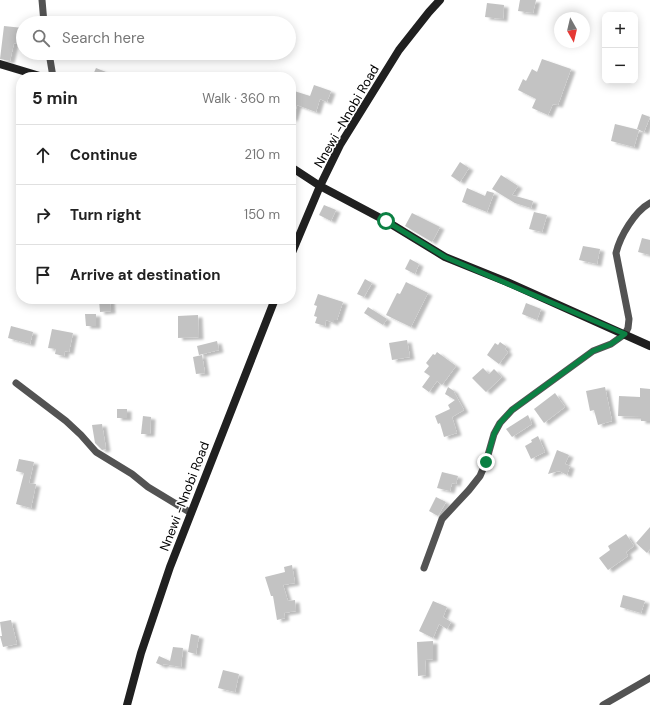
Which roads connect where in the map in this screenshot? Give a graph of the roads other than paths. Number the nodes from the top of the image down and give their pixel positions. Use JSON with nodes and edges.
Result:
{"nodes":[{"id":1,"x":42,"y":0,"type":"edge"},
{"id":2,"x":440,"y":0,"type":"edge"},
{"id":3,"x":43,"y":16,"type":"edge"},
{"id":4,"x":50,"y":60,"type":"edge"},
{"id":5,"x":0,"y":64,"type":"edge"},
{"id":6,"x":26,"y":72,"type":"edge"},
{"id":7,"x":52,"y":72,"type":"edge"},
{"id":8,"x":296,"y":171,"type":"edge"},
{"id":9,"x":320,"y":186,"type":"junction"},
{"id":10,"x":650,"y":203,"type":"edge"},
{"id":11,"x":296,"y":243,"type":"edge"},
{"id":12,"x":272,"y":304,"type":"edge"},
{"id":13,"x":625,"y":334,"type":"junction"},
{"id":14,"x":650,"y":346,"type":"edge"},
{"id":15,"x":16,"y":383,"type":"dead end"},
{"id":16,"x":191,"y":513,"type":"junction"},
{"id":17,"x":424,"y":568,"type":"dead end"},
{"id":18,"x":650,"y":678,"type":"edge"},
{"id":19,"x":127,"y":705,"type":"edge"},
{"id":20,"x":604,"y":705,"type":"edge"}],
"edges":[{"from":1,"to":3,"type":"street"},
{"from":2,"to":9,"type":"main road","name":"Nnewi -Nnobi Road"},
{"from":4,"to":7,"type":"street"},
{"from":5,"to":6,"type":"main road"},
{"from":8,"to":9,"type":"main road"},
{"from":9,"to":11,"type":"main road","name":"Nnewi -Nnobi Road"},
{"from":9,"to":13,"type":"main road"},
{"from":10,"to":13,"type":"street"},
{"from":12,"to":16,"type":"main road","name":"Nnewi -Nnobi Road"},
{"from":13,"to":14,"type":"main road"},
{"from":13,"to":17,"type":"street"},
{"from":15,"to":16,"type":"street"},
{"from":16,"to":19,"type":"main road","name":"Nnewi -Nnobi Road"},
{"from":18,"to":20,"type":"street"}]}
